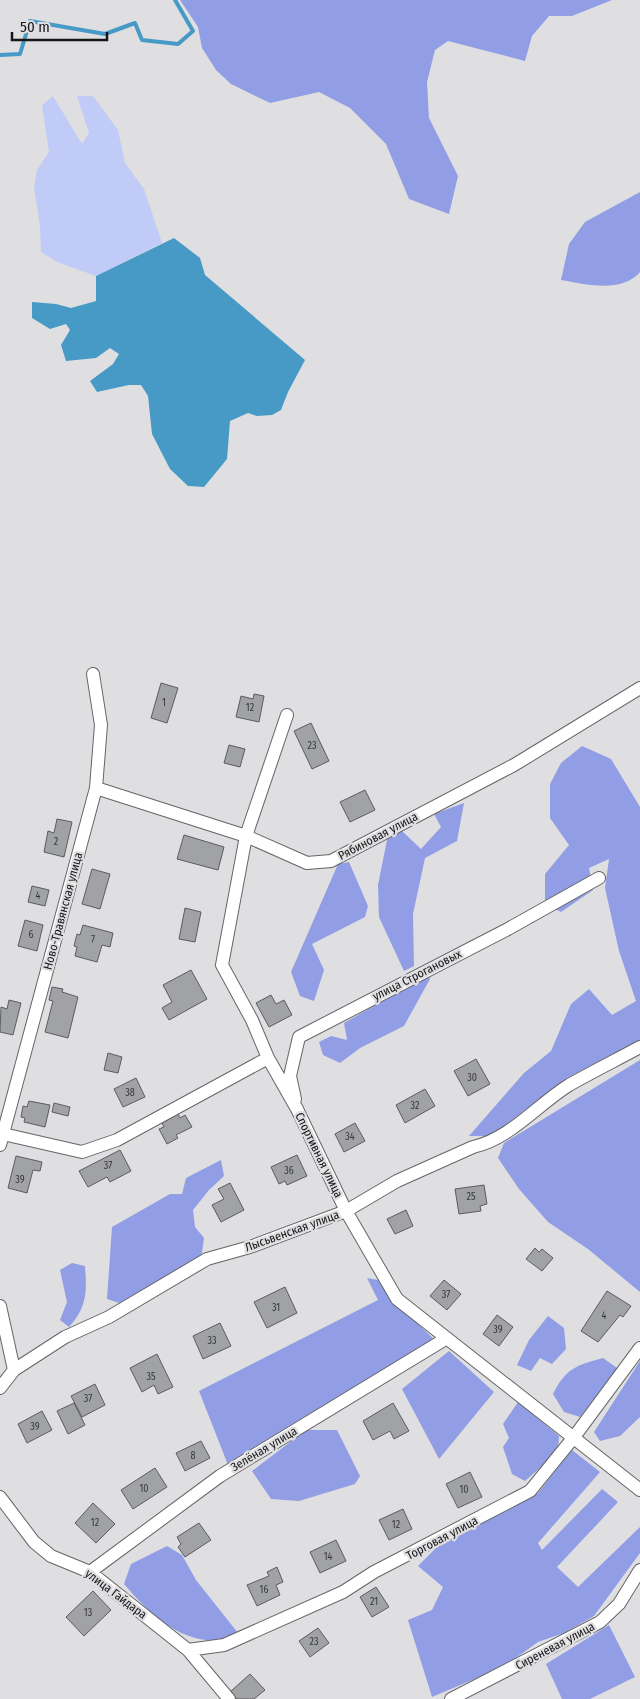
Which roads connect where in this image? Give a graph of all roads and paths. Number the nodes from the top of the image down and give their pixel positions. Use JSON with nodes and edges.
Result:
{"nodes":[{"id":1,"x":93,"y":674,"type":"dead end"},
{"id":2,"x":640,"y":688,"type":"edge"},
{"id":3,"x":287,"y":715,"type":"dead end"},
{"id":4,"x":96,"y":788,"type":"junction"},
{"id":5,"x":246,"y":836,"type":"junction"},
{"id":6,"x":599,"y":878,"type":"dead end"},
{"id":7,"x":640,"y":1048,"type":"edge"},
{"id":8,"x":268,"y":1058,"type":"junction"},
{"id":9,"x":297,"y":1109,"type":"junction"},
{"id":10,"x":1,"y":1140,"type":"edge"},
{"id":11,"x":346,"y":1212,"type":"junction"},
{"id":12,"x":0,"y":1306,"type":"edge"},
{"id":13,"x":447,"y":1338,"type":"junction"},
{"id":14,"x":640,"y":1348,"type":"edge"},
{"id":15,"x":14,"y":1370,"type":"junction"},
{"id":16,"x":0,"y":1388,"type":"edge"},
{"id":17,"x":574,"y":1437,"type":"junction"},
{"id":18,"x":640,"y":1490,"type":"edge"},
{"id":19,"x":0,"y":1496,"type":"edge"},
{"id":20,"x":640,"y":1570,"type":"edge"},
{"id":21,"x":90,"y":1572,"type":"junction"},
{"id":22,"x":188,"y":1650,"type":"junction"},
{"id":23,"x":229,"y":1699,"type":"edge"},
{"id":24,"x":452,"y":1699,"type":"edge"}],
"edges":[{"from":1,"to":4,"type":"street","name":"Ново-Травянская улица"},
{"from":2,"to":5,"type":"street","name":"Рябиновая улица"},
{"from":3,"to":5,"type":"street","name":"Спортивная улица"},
{"from":4,"to":5,"type":"street","name":"Рябиновая улица"},
{"from":4,"to":10,"type":"street","name":"Ново-Травянская улица"},
{"from":5,"to":8,"type":"street","name":"Спортивная улица"},
{"from":6,"to":9,"type":"street","name":"улица Строгановых"},
{"from":7,"to":11,"type":"street","name":"Лысьвенская улица"},
{"from":8,"to":9,"type":"street","name":"Спортивная улица"},
{"from":8,"to":10,"type":"street"},
{"from":9,"to":11,"type":"street","name":"Спортивная улица"},
{"from":11,"to":13,"type":"street","name":"Спортивная улица"},
{"from":11,"to":15,"type":"street","name":"Лысьвенская улица"},
{"from":12,"to":15,"type":"street"},
{"from":13,"to":17,"type":"street","name":"Спортивная улица"},
{"from":13,"to":21,"type":"street","name":"Зелёная улица"},
{"from":14,"to":17,"type":"street","name":"Торговая улица"},
{"from":15,"to":16,"type":"street","name":"Лысьвенская улица"},
{"from":17,"to":18,"type":"street","name":"Спортивная улица"},
{"from":17,"to":22,"type":"street","name":"Торговая улица"},
{"from":19,"to":21,"type":"street","name":"улица Гайдара"},
{"from":20,"to":24,"type":"street","name":"Сиреневая улица"},
{"from":21,"to":22,"type":"street","name":"улица Гайдара"},
{"from":22,"to":23,"type":"street","name":"улица Гайдара"}]}
